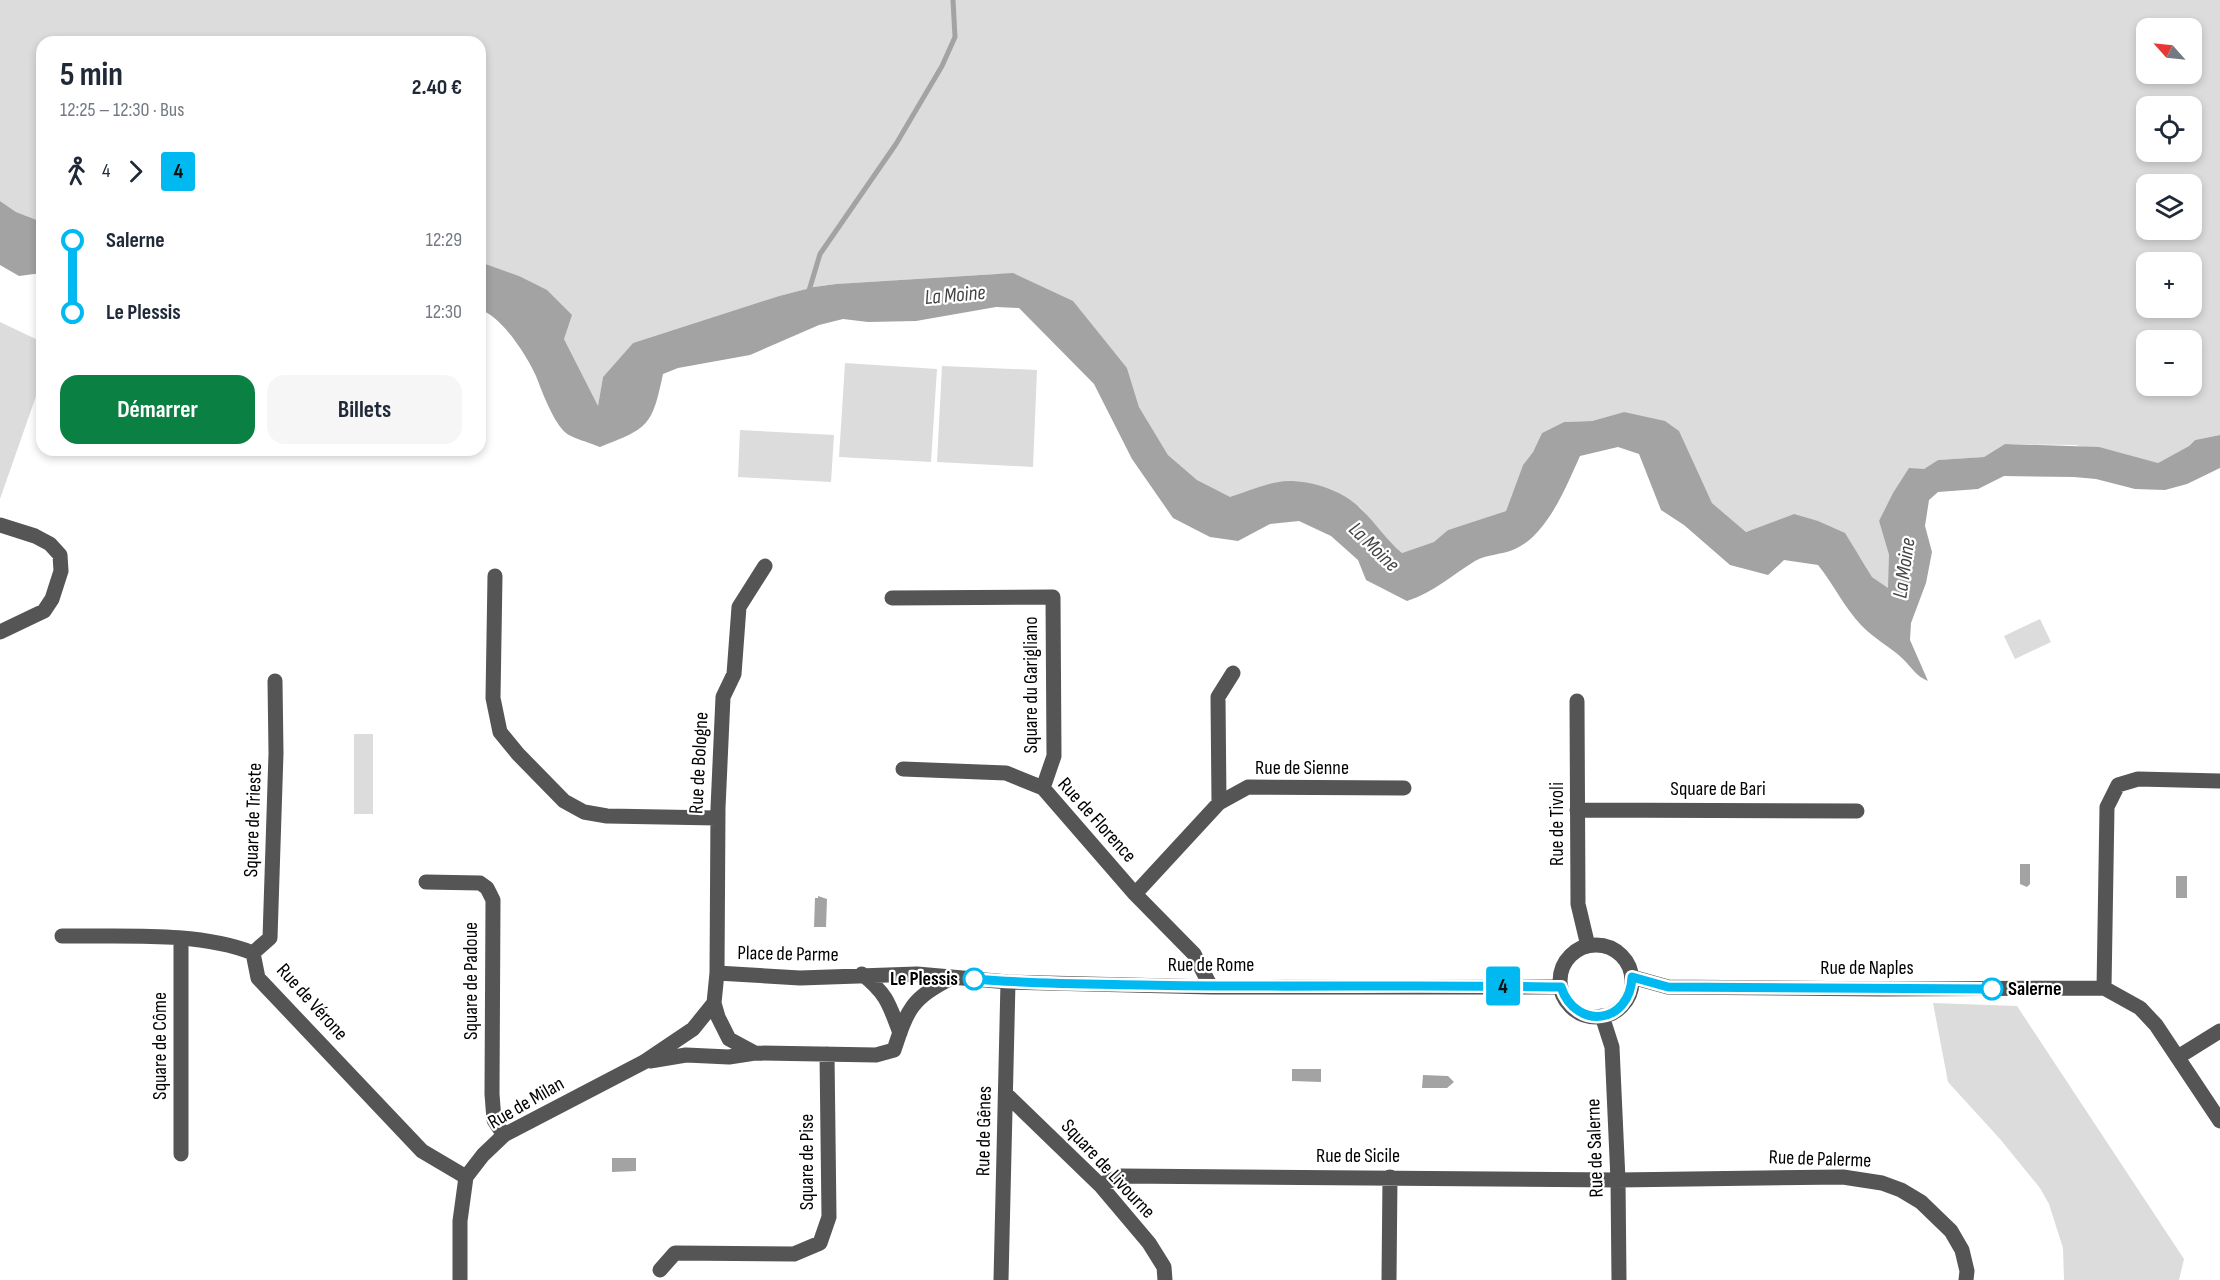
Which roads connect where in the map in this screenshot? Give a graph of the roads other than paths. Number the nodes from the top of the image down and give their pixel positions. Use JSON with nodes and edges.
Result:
{"nodes":[{"id":1,"x":0,"y":525,"type":"edge"},
{"id":2,"x":765,"y":566,"type":"dead end"},
{"id":3,"x":495,"y":576,"type":"dead end"},
{"id":4,"x":892,"y":598,"type":"dead end"},
{"id":5,"x":0,"y":633,"type":"edge"},
{"id":6,"x":1233,"y":673,"type":"dead end"},
{"id":7,"x":275,"y":681,"type":"dead end"},
{"id":8,"x":1577,"y":701,"type":"dead end"},
{"id":9,"x":903,"y":769,"type":"dead end"},
{"id":10,"x":2220,"y":781,"type":"edge"},
{"id":11,"x":1043,"y":788,"type":"junction"},
{"id":12,"x":1404,"y":788,"type":"dead end"},
{"id":13,"x":1219,"y":803,"type":"junction"},
{"id":14,"x":1577,"y":810,"type":"junction"},
{"id":15,"x":1857,"y":811,"type":"dead end"},
{"id":16,"x":717,"y":818,"type":"junction"},
{"id":17,"x":426,"y":882,"type":"dead end"},
{"id":18,"x":1135,"y":894,"type":"junction"},
{"id":19,"x":62,"y":936,"type":"dead end"},
{"id":20,"x":181,"y":938,"type":"junction"},
{"id":21,"x":1588,"y":946,"type":"junction"},
{"id":22,"x":253,"y":953,"type":"junction"},
{"id":23,"x":717,"y":973,"type":"junction"},
{"id":24,"x":862,"y":974,"type":"junction"},
{"id":25,"x":953,"y":977,"type":"junction"},
{"id":26,"x":1632,"y":977,"type":"junction"},
{"id":27,"x":1008,"y":982,"type":"junction"},
{"id":28,"x":1211,"y":987,"type":"junction"},
{"id":29,"x":1561,"y":987,"type":"junction"},
{"id":30,"x":2104,"y":988,"type":"junction"},
{"id":31,"x":714,"y":1003,"type":"junction"},
{"id":32,"x":1602,"y":1016,"type":"junction"},
{"id":33,"x":2220,"y":1031,"type":"edge"},
{"id":34,"x":900,"y":1033,"type":"junction"},
{"id":35,"x":755,"y":1053,"type":"junction"},
{"id":36,"x":827,"y":1054,"type":"junction"},
{"id":37,"x":2178,"y":1057,"type":"junction"},
{"id":38,"x":644,"y":1062,"type":"junction"},
{"id":39,"x":1007,"y":1095,"type":"junction"},
{"id":40,"x":2220,"y":1121,"type":"edge"},
{"id":41,"x":504,"y":1135,"type":"junction"},
{"id":42,"x":181,"y":1154,"type":"dead end"},
{"id":43,"x":466,"y":1177,"type":"junction"},
{"id":44,"x":1390,"y":1177,"type":"junction"},
{"id":45,"x":1618,"y":1180,"type":"junction"},
{"id":46,"x":1100,"y":1185,"type":"junction"},
{"id":47,"x":660,"y":1270,"type":"dead end"},
{"id":48,"x":459,"y":1280,"type":"edge"},
{"id":49,"x":1001,"y":1280,"type":"edge"},
{"id":50,"x":1165,"y":1280,"type":"edge"},
{"id":51,"x":1389,"y":1280,"type":"edge"},
{"id":52,"x":1619,"y":1280,"type":"edge"},
{"id":53,"x":1966,"y":1280,"type":"edge"}],
"edges":[{"from":1,"to":5,"type":"street"},
{"from":2,"to":16,"type":"street","name":"Rue de Bologne"},
{"from":3,"to":16,"type":"street"},
{"from":4,"to":11,"type":"street","name":"Square du Garigliano"},
{"from":6,"to":13,"type":"street"},
{"from":7,"to":22,"type":"street","name":"Square de Trieste"},
{"from":8,"to":14,"type":"street","name":"Rue de Tivoli"},
{"from":9,"to":11,"type":"street","name":"Rue de Florence"},
{"from":10,"to":30,"type":"street"},
{"from":11,"to":18,"type":"street","name":"Rue de Florence"},
{"from":12,"to":13,"type":"street","name":"Rue de Sienne"},
{"from":13,"to":18,"type":"street","name":"Rue de Sienne"},
{"from":14,"to":15,"type":"street","name":"Square de Bari"},
{"from":14,"to":21,"type":"street","name":"Rue de Tivoli"},
{"from":16,"to":23,"type":"street","name":"Rue de Bologne"},
{"from":17,"to":41,"type":"street","name":"Square de Padoue"},
{"from":18,"to":28,"type":"street","name":"Rue de Florence"},
{"from":19,"to":20,"type":"street","name":"Rue de Vérone"},
{"from":20,"to":22,"type":"street","name":"Rue de Vérone"},
{"from":20,"to":42,"type":"street","name":"Square de Côme"},
{"from":21,"to":26,"type":"street"},
{"from":21,"to":29,"type":"street"},
{"from":22,"to":43,"type":"street","name":"Rue de Vérone"},
{"from":23,"to":24,"type":"street","name":"Place de Parme"},
{"from":23,"to":31,"type":"street","name":"Place de Parme"},
{"from":24,"to":25,"type":"street","name":"Rue de Rome"},
{"from":24,"to":34,"type":"street","name":"Place de Parme"},
{"from":25,"to":27,"type":"street","name":"Rue de Rome"},
{"from":25,"to":34,"type":"street","name":"Place de Parme"},
{"from":26,"to":30,"type":"street","name":"Rue de Naples"},
{"from":26,"to":32,"type":"street"},
{"from":27,"to":28,"type":"street","name":"Rue de Rome"},
{"from":27,"to":39,"type":"street","name":"Rue de Gênes"},
{"from":28,"to":29,"type":"street","name":"Rue de Rome"},
{"from":29,"to":32,"type":"street"},
{"from":30,"to":37,"type":"street","name":"Rue de Naples"},
{"from":31,"to":35,"type":"street","name":"Place de Parme"},
{"from":31,"to":38,"type":"street","name":"Rue de Milan"},
{"from":32,"to":45,"type":"street","name":"Rue de Salerne"},
{"from":33,"to":37,"type":"street"},
{"from":34,"to":36,"type":"street","name":"Place de Parme"},
{"from":35,"to":36,"type":"street","name":"Place de Parme"},
{"from":35,"to":38,"type":"street","name":"Rue de Milan"},
{"from":36,"to":47,"type":"street","name":"Square de Pise"},
{"from":37,"to":40,"type":"street","name":"Rue de Naples"},
{"from":38,"to":41,"type":"street","name":"Rue de Milan"},
{"from":39,"to":46,"type":"street","name":"Square de Livourne"},
{"from":39,"to":49,"type":"street","name":"Rue de Gênes"},
{"from":41,"to":43,"type":"street","name":"Rue de Milan"},
{"from":43,"to":48,"type":"street"},
{"from":44,"to":45,"type":"street","name":"Rue de Sicile"},
{"from":44,"to":46,"type":"street","name":"Rue de Sicile"},
{"from":44,"to":51,"type":"street"},
{"from":45,"to":52,"type":"street","name":"Rue de Salerne"},
{"from":45,"to":53,"type":"street","name":"Rue de Palerme"},
{"from":46,"to":50,"type":"street","name":"Square de Livourne"}]}
